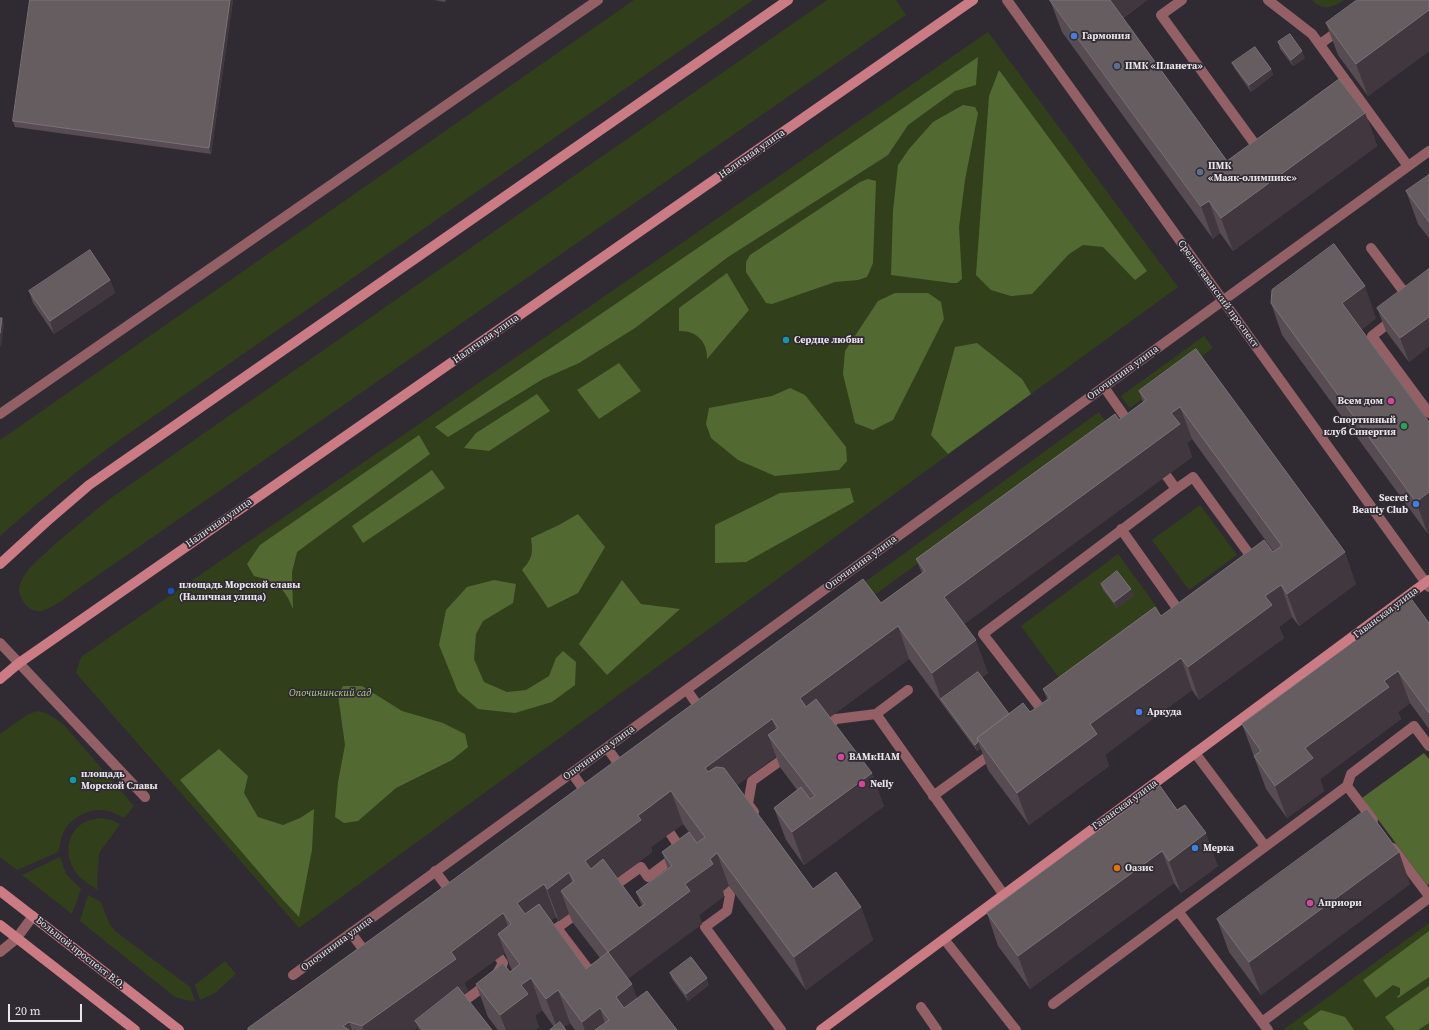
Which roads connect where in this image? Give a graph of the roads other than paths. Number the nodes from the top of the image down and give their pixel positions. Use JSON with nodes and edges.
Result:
{"nodes":[{"id":1,"x":598,"y":0,"type":"edge"},
{"id":2,"x":788,"y":0,"type":"edge"},
{"id":3,"x":973,"y":0,"type":"edge"},
{"id":4,"x":1007,"y":0,"type":"edge"},
{"id":5,"x":1182,"y":0,"type":"edge"},
{"id":6,"x":1268,"y":0,"type":"edge"},
{"id":7,"x":1350,"y":22,"type":"edge"},
{"id":8,"x":1320,"y":44,"type":"junction"},
{"id":9,"x":1348,"y":83,"type":"junction"},
{"id":10,"x":1322,"y":101,"type":"edge"},
{"id":11,"x":1270,"y":138,"type":"edge"},
{"id":12,"x":1429,"y":151,"type":"edge"},
{"id":13,"x":1408,"y":166,"type":"junction"},
{"id":14,"x":1371,"y":248,"type":"dead end"},
{"id":15,"x":1223,"y":301,"type":"junction"},
{"id":16,"x":1104,"y":387,"type":"junction"},
{"id":17,"x":1429,"y":413,"type":"edge"},
{"id":18,"x":0,"y":414,"type":"edge"},
{"id":19,"x":1139,"y":437,"type":"edge"},
{"id":20,"x":1166,"y":475,"type":"dead end"},
{"id":21,"x":1176,"y":488,"type":"junction"},
{"id":22,"x":1121,"y":529,"type":"junction"},
{"id":23,"x":0,"y":564,"type":"edge"},
{"id":24,"x":1254,"y":573,"type":"edge"},
{"id":25,"x":1428,"y":583,"type":"edge"},
{"id":26,"x":1183,"y":617,"type":"edge"},
{"id":27,"x":0,"y":643,"type":"edge"},
{"id":28,"x":19,"y":663,"type":"junction"},
{"id":29,"x":0,"y":679,"type":"edge"},
{"id":30,"x":687,"y":690,"type":"junction"},
{"id":31,"x":908,"y":690,"type":"dead end"},
{"id":32,"x":1041,"y":709,"type":"edge"},
{"id":33,"x":876,"y":714,"type":"junction"},
{"id":34,"x":710,"y":723,"type":"edge"},
{"id":35,"x":815,"y":735,"type":"edge"},
{"id":36,"x":1004,"y":745,"type":"edge"},
{"id":37,"x":1429,"y":746,"type":"edge"},
{"id":38,"x":607,"y":748,"type":"junction"},
{"id":39,"x":1195,"y":754,"type":"junction"},
{"id":40,"x":787,"y":756,"type":"edge"},
{"id":41,"x":572,"y":773,"type":"junction"},
{"id":42,"x":631,"y":781,"type":"edge"},
{"id":43,"x":1347,"y":786,"type":"junction"},
{"id":44,"x":933,"y":796,"type":"junction"},
{"id":45,"x":145,"y":798,"type":"dead end"},
{"id":46,"x":596,"y":806,"type":"edge"},
{"id":47,"x":760,"y":820,"type":"edge"},
{"id":48,"x":1378,"y":828,"type":"edge"},
{"id":49,"x":670,"y":833,"type":"dead end"},
{"id":50,"x":1387,"y":840,"type":"edge"},
{"id":51,"x":1266,"y":846,"type":"junction"},
{"id":52,"x":682,"y":851,"type":"junction"},
{"id":53,"x":694,"y":853,"type":"edge"},
{"id":54,"x":435,"y":871,"type":"junction"},
{"id":55,"x":725,"y":889,"type":"edge"},
{"id":56,"x":0,"y":891,"type":"edge"},
{"id":57,"x":1004,"y":895,"type":"junction"},
{"id":58,"x":599,"y":897,"type":"edge"},
{"id":59,"x":1429,"y":897,"type":"edge"},
{"id":60,"x":460,"y":905,"type":"edge"},
{"id":61,"x":583,"y":909,"type":"edge"},
{"id":62,"x":1178,"y":912,"type":"junction"},
{"id":63,"x":33,"y":916,"type":"junction"},
{"id":64,"x":0,"y":925,"type":"edge"},
{"id":65,"x":351,"y":933,"type":"junction"},
{"id":66,"x":16,"y":939,"type":"junction"},
{"id":67,"x":944,"y":939,"type":"junction"},
{"id":68,"x":0,"y":952,"type":"edge"},
{"id":69,"x":499,"y":957,"type":"dead end"},
{"id":70,"x":376,"y":966,"type":"edge"},
{"id":71,"x":293,"y":975,"type":"dead end"},
{"id":72,"x":599,"y":984,"type":"edge"},
{"id":73,"x":1053,"y":1004,"type":"dead end"},
{"id":74,"x":920,"y":1007,"type":"dead end"},
{"id":75,"x":448,"y":1013,"type":"edge"},
{"id":76,"x":1265,"y":1026,"type":"edge"},
{"id":77,"x":135,"y":1030,"type":"edge"},
{"id":78,"x":179,"y":1030,"type":"edge"},
{"id":79,"x":781,"y":1030,"type":"edge"},
{"id":80,"x":821,"y":1030,"type":"edge"},
{"id":81,"x":937,"y":1030,"type":"edge"},
{"id":82,"x":1016,"y":1030,"type":"edge"}],
"edges":[{"from":1,"to":18,"type":"street"},
{"from":2,"to":23,"type":"main road"},
{"from":3,"to":28,"type":"main road","name":"Наличная улица"},
{"from":4,"to":15,"type":"street","name":"Среднегаванский проспект"},
{"from":5,"to":11,"type":"street"},
{"from":6,"to":8,"type":"street"},
{"from":7,"to":8,"type":"street"},
{"from":8,"to":9,"type":"street"},
{"from":9,"to":10,"type":"street"},
{"from":9,"to":13,"type":"street"},
{"from":12,"to":13,"type":"street","name":"Опочинина улица"},
{"from":13,"to":15,"type":"street","name":"Опочинина улица"},
{"from":14,"to":17,"type":"street"},
{"from":15,"to":16,"type":"street","name":"Опочинина улица"},
{"from":15,"to":25,"type":"street","name":"Среднегаванский проспект"},
{"from":16,"to":19,"type":"street"},
{"from":16,"to":30,"type":"street","name":"Опочинина улица"},
{"from":20,"to":21,"type":"street"},
{"from":21,"to":22,"type":"street"},
{"from":21,"to":24,"type":"street"},
{"from":22,"to":26,"type":"street"},
{"from":22,"to":32,"type":"street"},
{"from":25,"to":39,"type":"main road","name":"Гаванская улица"},
{"from":27,"to":28,"type":"street"},
{"from":28,"to":29,"type":"main road","name":"Наличная улица"},
{"from":28,"to":45,"type":"street"},
{"from":30,"to":34,"type":"street"},
{"from":30,"to":38,"type":"street","name":"Опочинина улица"},
{"from":31,"to":33,"type":"street"},
{"from":33,"to":35,"type":"street"},
{"from":33,"to":44,"type":"street"},
{"from":36,"to":44,"type":"street"},
{"from":37,"to":43,"type":"street"},
{"from":38,"to":41,"type":"street","name":"Опочинина улица"},
{"from":38,"to":42,"type":"street"},
{"from":39,"to":51,"type":"street"},
{"from":39,"to":57,"type":"main road","name":"Гаванская улица"},
{"from":40,"to":47,"type":"street"},
{"from":41,"to":46,"type":"street"},
{"from":41,"to":54,"type":"street","name":"Опочинина улица"},
{"from":43,"to":48,"type":"street"},
{"from":43,"to":51,"type":"street"},
{"from":44,"to":57,"type":"street"},
{"from":49,"to":52,"type":"street"},
{"from":50,"to":59,"type":"street"},
{"from":51,"to":62,"type":"street"},
{"from":52,"to":53,"type":"street"},
{"from":52,"to":58,"type":"street"},
{"from":54,"to":60,"type":"street"},
{"from":54,"to":65,"type":"street","name":"Опочинина улица"},
{"from":55,"to":79,"type":"street"},
{"from":56,"to":63,"type":"main road","name":"Большой проспект В.О."},
{"from":57,"to":67,"type":"main road","name":"Гаванская улица"},
{"from":59,"to":76,"type":"street"},
{"from":61,"to":72,"type":"street"},
{"from":62,"to":73,"type":"street"},
{"from":62,"to":76,"type":"street"},
{"from":63,"to":66,"type":"street"},
{"from":63,"to":78,"type":"main road","name":"Большой проспект В.О."},
{"from":64,"to":66,"type":"main road"},
{"from":65,"to":70,"type":"street"},
{"from":65,"to":71,"type":"street","name":"Опочинина улица"},
{"from":66,"to":68,"type":"street"},
{"from":66,"to":77,"type":"main road"},
{"from":67,"to":80,"type":"main road","name":"Гаванская улица"},
{"from":67,"to":82,"type":"street"},
{"from":69,"to":75,"type":"street"},
{"from":74,"to":81,"type":"street"}]}
